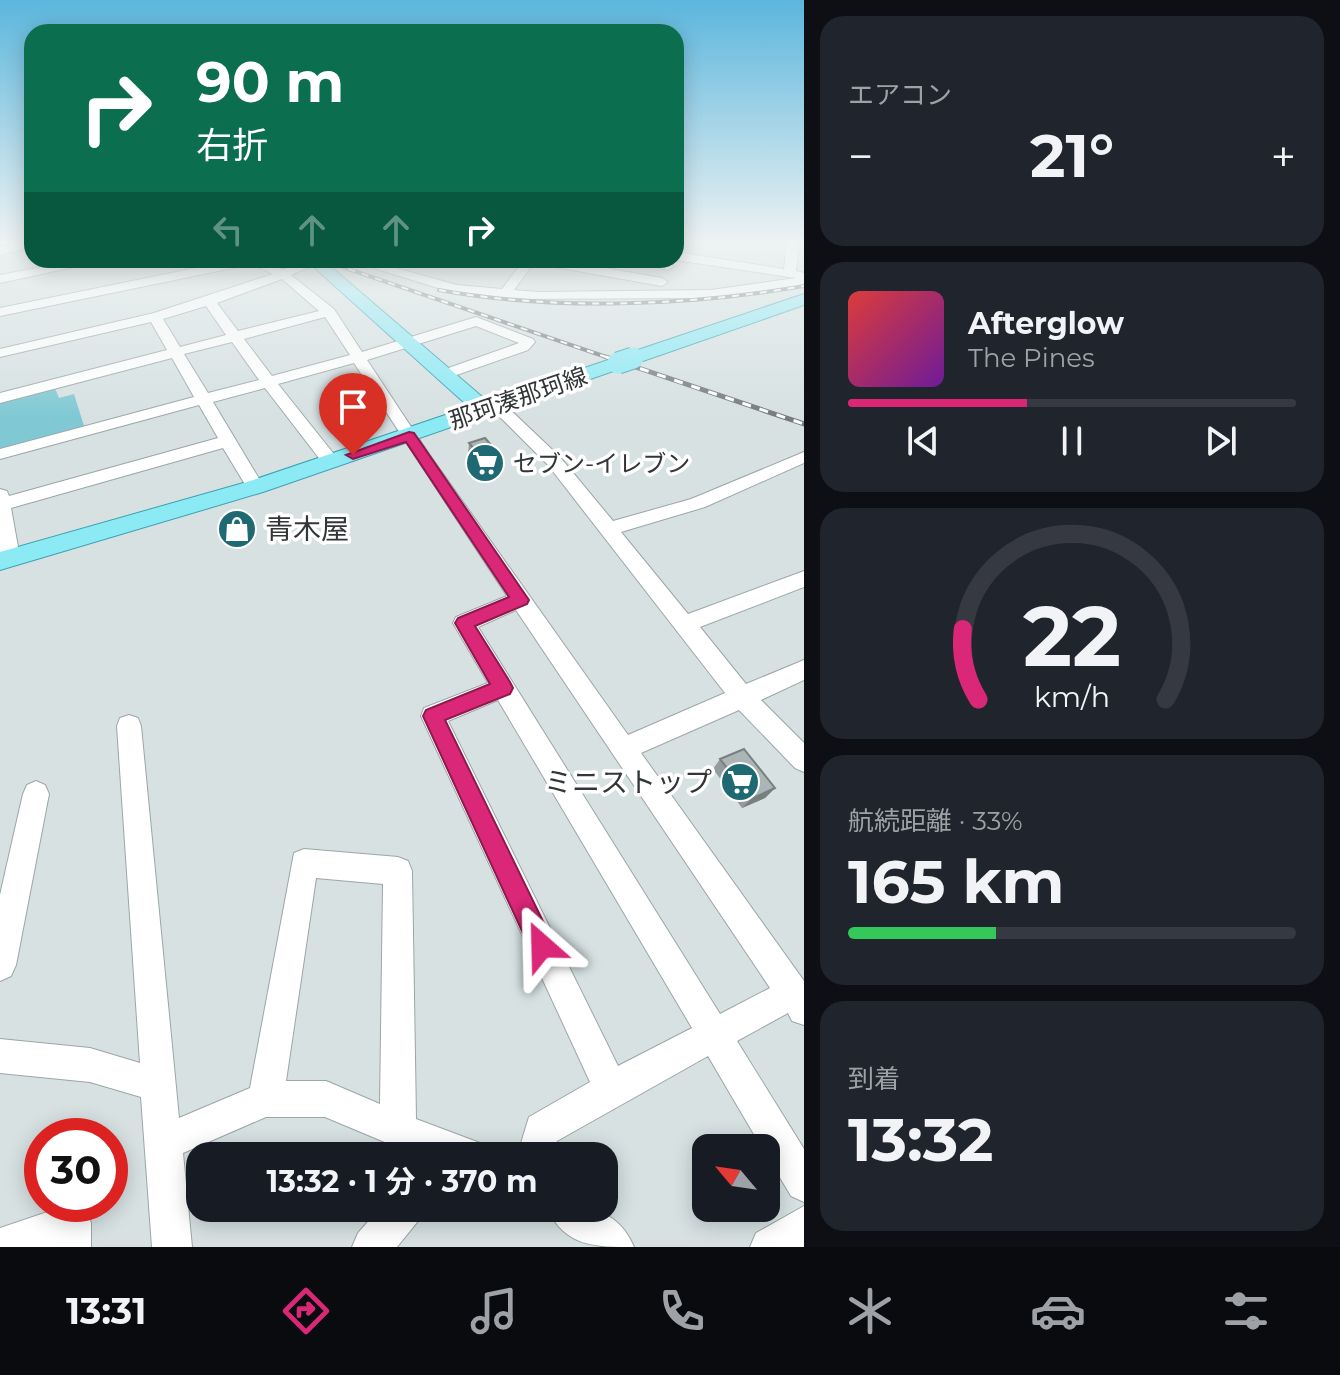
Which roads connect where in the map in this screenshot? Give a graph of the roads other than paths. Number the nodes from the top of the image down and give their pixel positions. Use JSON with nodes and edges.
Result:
{"nodes":[{"id":1,"x":50,"y":300,"type":"edge"},
{"id":2,"x":70,"y":300,"type":"edge"},
{"id":3,"x":102,"y":300,"type":"edge"},
{"id":4,"x":315,"y":300,"type":"edge"},
{"id":5,"x":359,"y":300,"type":"edge"},
{"id":6,"x":801,"y":300,"type":"edge"},
{"id":7,"x":209,"y":301,"type":"joint"},
{"id":8,"x":0,"y":312,"type":"edge"},
{"id":9,"x":329,"y":312,"type":"junction"},
{"id":10,"x":156,"y":318,"type":"junction"},
{"id":11,"x":235,"y":337,"type":"junction"},
{"id":12,"x":409,"y":344,"type":"junction"},
{"id":13,"x":175,"y":352,"type":"junction"},
{"id":14,"x":0,"y":353,"type":"edge"},
{"id":15,"x":359,"y":357,"type":"junction"},
{"id":16,"x":445,"y":374,"type":"junction"},
{"id":17,"x":268,"y":382,"type":"junction"},
{"id":18,"x":0,"y":398,"type":"edge"},
{"id":19,"x":203,"y":400,"type":"junction"},
{"id":20,"x":491,"y":408,"type":"junction"},
{"id":21,"x":409,"y":436,"type":"junction"},
{"id":22,"x":228,"y":441,"type":"junction"},
{"id":23,"x":0,"y":454,"type":"edge"},
{"id":24,"x":803,"y":460,"type":"edge"},
{"id":25,"x":331,"y":462,"type":"junction"},
{"id":26,"x":255,"y":487,"type":"junction"},
{"id":27,"x":1,"y":502,"type":"edge"},
{"id":28,"x":609,"y":529,"type":"junction"},
{"id":29,"x":5,"y":559,"type":"edge"},
{"id":30,"x":804,"y":579,"type":"edge"},
{"id":31,"x":520,"y":600,"type":"junction"},
{"id":32,"x":685,"y":624,"type":"junction"},
{"id":33,"x":804,"y":670,"type":"edge"},
{"id":34,"x":503,"y":688,"type":"junction"},
{"id":35,"x":742,"y":697,"type":"junction"},
{"id":36,"x":129,"y":726,"type":"dead end"},
{"id":37,"x":625,"y":748,"type":"junction"},
{"id":38,"x":804,"y":760,"type":"edge"},
{"id":39,"x":36,"y":794,"type":"dead end"},
{"id":40,"x":0,"y":965,"type":"edge"},
{"id":41,"x":798,"y":1001,"type":"edge"},
{"id":42,"x":716,"y":1035,"type":"junction"},
{"id":43,"x":0,"y":1056,"type":"edge"},
{"id":44,"x":157,"y":1085,"type":"junction"},
{"id":45,"x":611,"y":1089,"type":"junction"},
{"id":46,"x":266,"y":1099,"type":"junction"},
{"id":47,"x":398,"y":1130,"type":"junction"},
{"id":48,"x":428,"y":1142,"type":"edge"},
{"id":49,"x":539,"y":1142,"type":"edge"},
{"id":50,"x":162,"y":1143,"type":"junction"},
{"id":51,"x":804,"y":1183,"type":"edge"},
{"id":52,"x":393,"y":1222,"type":"edge"},
{"id":53,"x":583,"y":1222,"type":"edge"},
{"id":54,"x":804,"y":1225,"type":"edge"},
{"id":55,"x":2,"y":1247,"type":"edge"},
{"id":56,"x":71,"y":1247,"type":"edge"},
{"id":57,"x":172,"y":1247,"type":"edge"},
{"id":58,"x":372,"y":1247,"type":"edge"},
{"id":59,"x":614,"y":1247,"type":"edge"},
{"id":60,"x":770,"y":1247,"type":"edge"}],
"edges":[{"from":1,"to":8,"type":"street"},
{"from":2,"to":14,"type":"street"},
{"from":3,"to":10,"type":"street"},
{"from":4,"to":9,"type":"street"},
{"from":5,"to":12,"type":"main road"},
{"from":6,"to":20,"type":"main road","name":"那珂湊那珂線"},
{"from":7,"to":10,"type":"street"},
{"from":7,"to":11,"type":"street"},
{"from":9,"to":11,"type":"street"},
{"from":9,"to":15,"type":"street"},
{"from":10,"to":13,"type":"street"},
{"from":11,"to":13,"type":"street"},
{"from":11,"to":17,"type":"street"},
{"from":12,"to":15,"type":"street"},
{"from":12,"to":16,"type":"main road"},
{"from":12,"to":16,"type":"street"},
{"from":13,"to":18,"type":"street"},
{"from":13,"to":19,"type":"street"},
{"from":15,"to":17,"type":"street"},
{"from":15,"to":21,"type":"street"},
{"from":16,"to":20,"type":"main road"},
{"from":17,"to":19,"type":"street"},
{"from":17,"to":25,"type":"street"},
{"from":19,"to":22,"type":"street"},
{"from":19,"to":23,"type":"street"},
{"from":20,"to":21,"type":"main road","name":"那珂湊那珂線"},
{"from":20,"to":28,"type":"street"},
{"from":21,"to":25,"type":"main road","name":"那珂湊那珂線"},
{"from":21,"to":31,"type":"street"},
{"from":22,"to":26,"type":"street"},
{"from":22,"to":27,"type":"street"},
{"from":24,"to":28,"type":"street"},
{"from":25,"to":26,"type":"main road","name":"那珂湊那珂線"},
{"from":26,"to":29,"type":"main road","name":"那珂湊那珂線"},
{"from":27,"to":29,"type":"street"},
{"from":28,"to":32,"type":"street"},
{"from":30,"to":32,"type":"street"},
{"from":31,"to":34,"type":"street"},
{"from":31,"to":37,"type":"street"},
{"from":32,"to":35,"type":"street"},
{"from":33,"to":35,"type":"street"},
{"from":34,"to":42,"type":"street"},
{"from":34,"to":45,"type":"street"},
{"from":35,"to":37,"type":"street"},
{"from":35,"to":38,"type":"street"},
{"from":36,"to":44,"type":"street"},
{"from":37,"to":41,"type":"street"},
{"from":39,"to":40,"type":"street"},
{"from":41,"to":42,"type":"street"},
{"from":42,"to":45,"type":"street"},
{"from":42,"to":51,"type":"street"},
{"from":43,"to":44,"type":"street"},
{"from":44,"to":50,"type":"street"},
{"from":45,"to":49,"type":"street"},
{"from":46,"to":47,"type":"street"},
{"from":46,"to":47,"type":"street"},
{"from":46,"to":50,"type":"street"},
{"from":47,"to":48,"type":"street"},
{"from":50,"to":57,"type":"street"},
{"from":52,"to":58,"type":"street"},
{"from":53,"to":59,"type":"street"},
{"from":54,"to":60,"type":"street"},
{"from":55,"to":56,"type":"street"}]}
